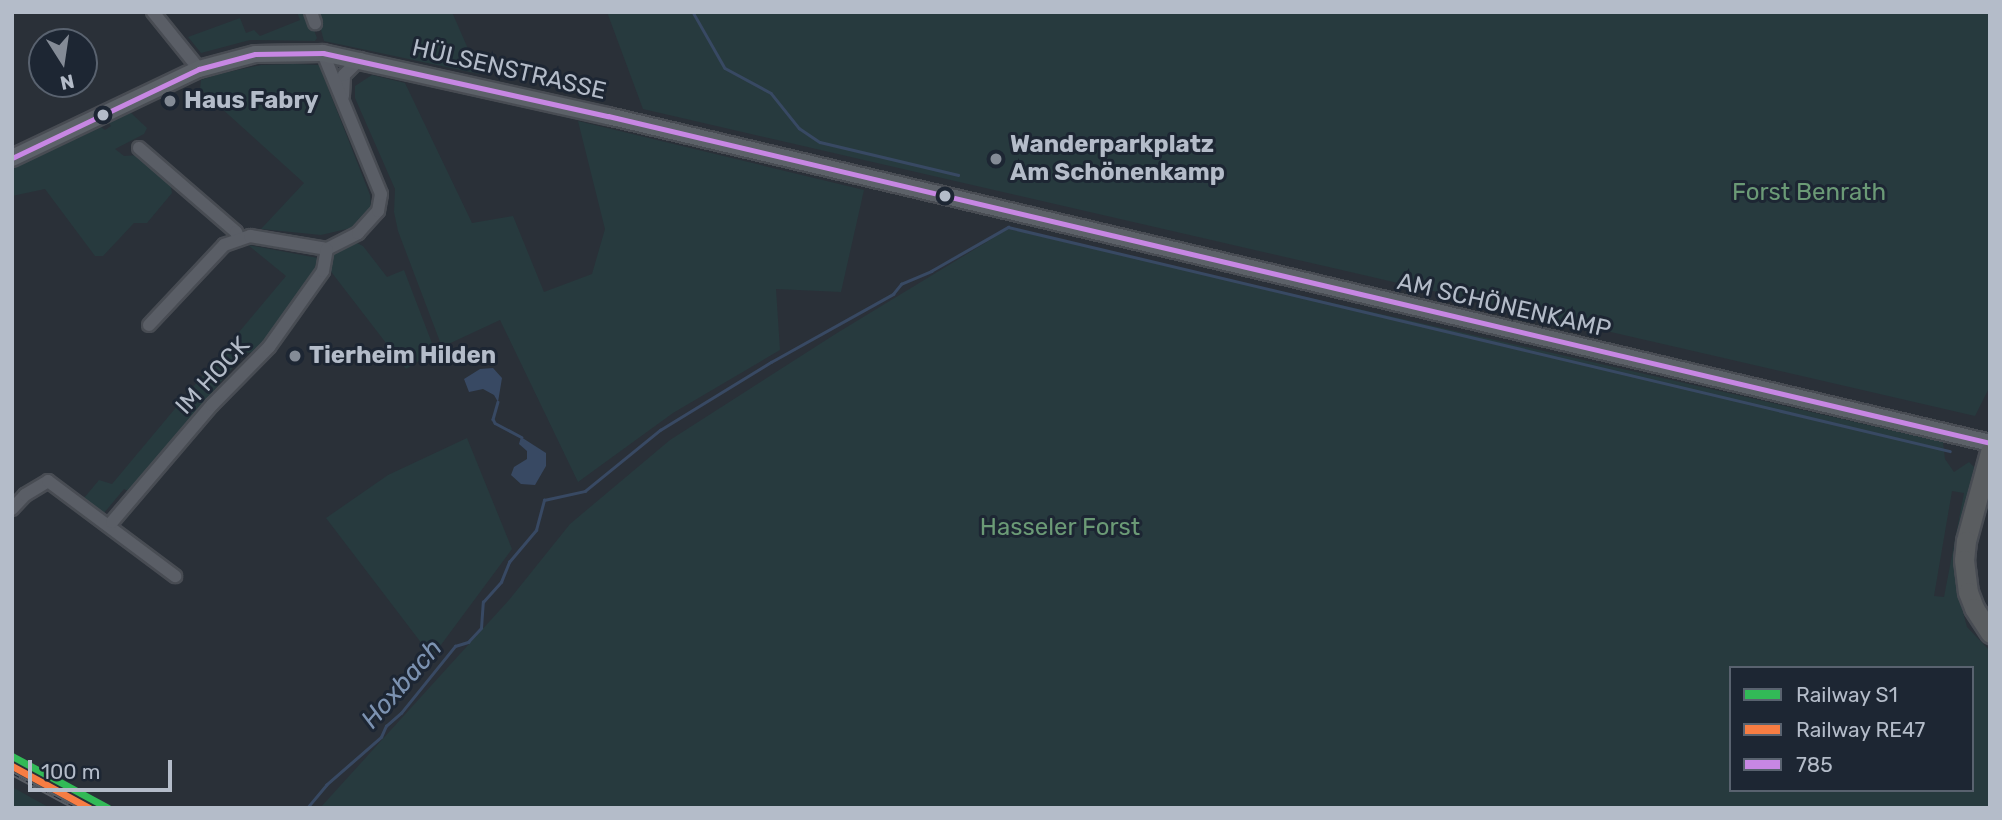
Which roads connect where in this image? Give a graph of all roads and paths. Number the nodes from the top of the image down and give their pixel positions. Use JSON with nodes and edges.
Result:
{"nodes":[{"id":1,"x":153,"y":12,"type":"edge"},
{"id":2,"x":323,"y":53,"type":"junction"},
{"id":3,"x":360,"y":59,"type":"junction"},
{"id":4,"x":198,"y":69,"type":"junction"},
{"id":5,"x":344,"y":103,"type":"junction"},
{"id":6,"x":139,"y":148,"type":"dead end"},
{"id":7,"x":12,"y":158,"type":"edge"},
{"id":8,"x":1008,"y":211,"type":"joint"},
{"id":9,"x":239,"y":239,"type":"junction"},
{"id":10,"x":327,"y":249,"type":"junction"},
{"id":11,"x":149,"y":325,"type":"dead end"},
{"id":12,"x":1990,"y":443,"type":"edge"},
{"id":13,"x":1990,"y":452,"type":"edge"},
{"id":14,"x":1990,"y":490,"type":"edge"},
{"id":15,"x":12,"y":509,"type":"edge"},
{"id":16,"x":112,"y":522,"type":"dead end"},
{"id":17,"x":175,"y":576,"type":"dead end"},
{"id":18,"x":1990,"y":615,"type":"edge"},
{"id":19,"x":1990,"y":633,"type":"edge"}],
"edges":[{"from":1,"to":4,"type":"street"},
{"from":2,"to":3,"type":"main road","name":"HÜLSENSTRASSE"},
{"from":2,"to":4,"type":"main road","name":"HÜLSENSTRASSE"},
{"from":2,"to":5,"type":"street"},
{"from":3,"to":5,"type":"street"},
{"from":3,"to":8,"type":"main road","name":"HÜLSENSTRASSE"},
{"from":4,"to":7,"type":"main road","name":"HÜLSENSTRASSE"},
{"from":5,"to":10,"type":"street"},
{"from":6,"to":9,"type":"street"},
{"from":8,"to":12,"type":"main road","name":"AM SCHÖNENKAMP"},
{"from":9,"to":10,"type":"street"},
{"from":9,"to":11,"type":"street"},
{"from":10,"to":16,"type":"street","name":"IM HOCK"},
{"from":13,"to":19,"type":"highway"},
{"from":14,"to":18,"type":"highway"},
{"from":15,"to":17,"type":"street"}]}
